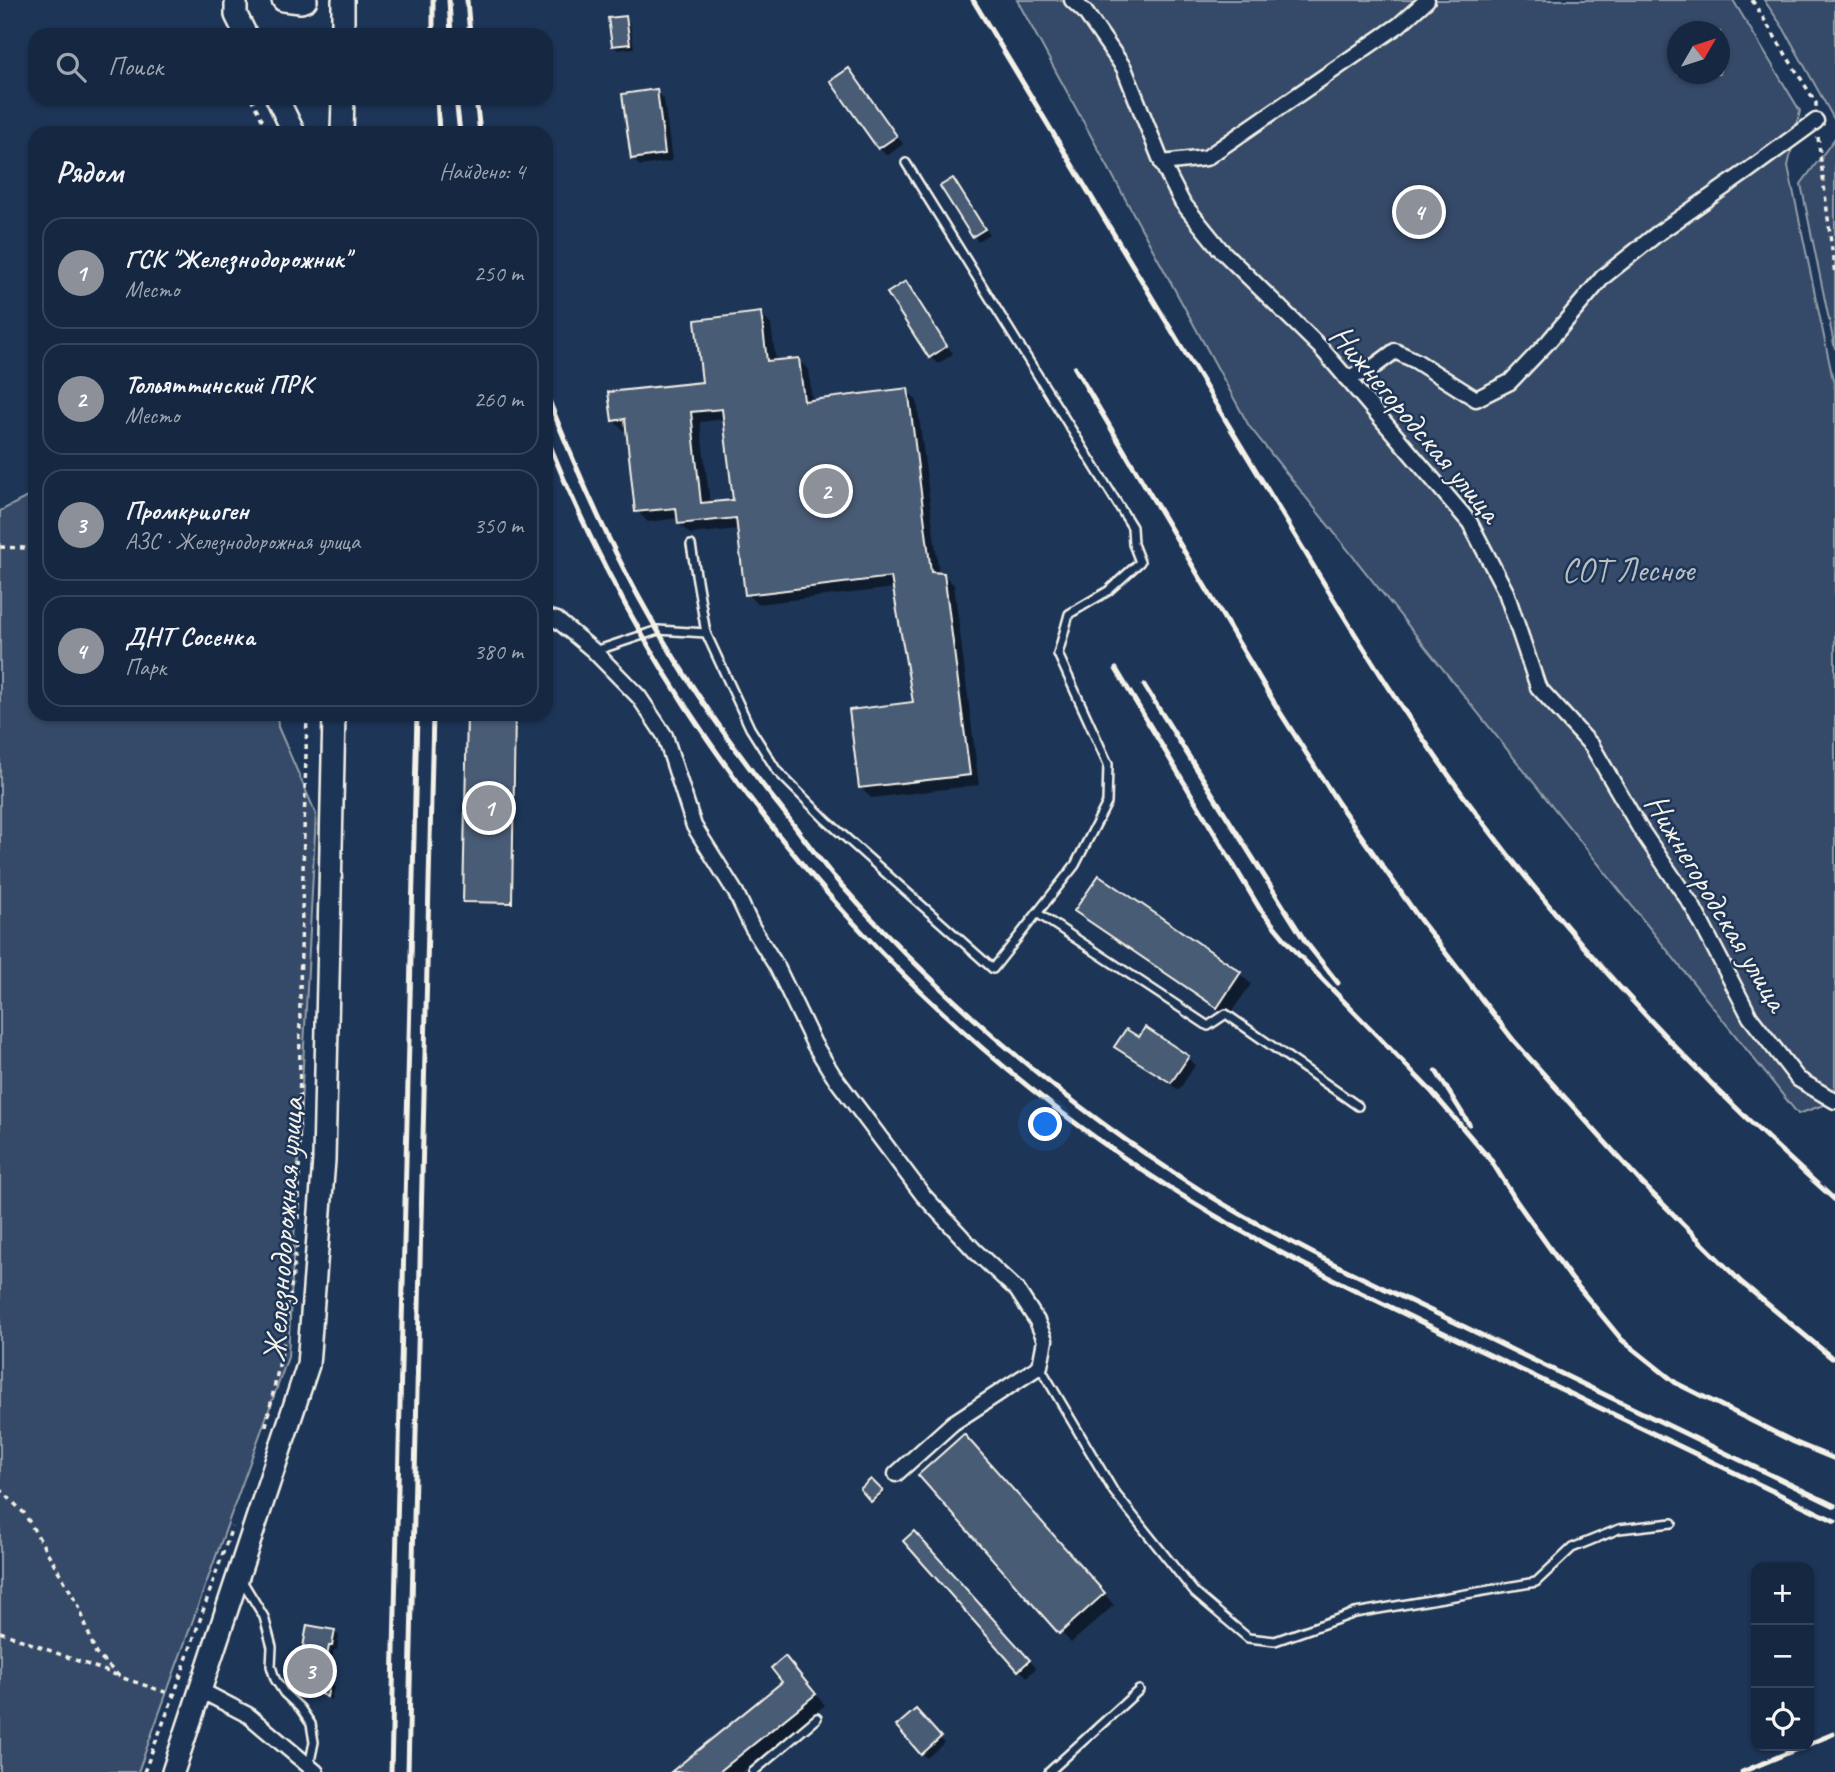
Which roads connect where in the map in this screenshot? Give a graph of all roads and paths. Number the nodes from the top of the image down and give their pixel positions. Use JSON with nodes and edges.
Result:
{"nodes":[{"id":1,"x":236,"y":0,"type":"edge"},
{"id":2,"x":283,"y":0,"type":"edge"},
{"id":3,"x":306,"y":0,"type":"edge"},
{"id":4,"x":343,"y":0,"type":"edge"},
{"id":5,"x":1072,"y":0,"type":"edge"},
{"id":6,"x":1427,"y":0,"type":"edge"},
{"id":7,"x":242,"y":28,"type":"edge"},
{"id":8,"x":343,"y":28,"type":"edge"},
{"id":9,"x":255,"y":105,"type":"edge"},
{"id":10,"x":280,"y":105,"type":"edge"},
{"id":11,"x":342,"y":105,"type":"edge"},
{"id":12,"x":1816,"y":121,"type":"dead end"},
{"id":13,"x":265,"y":126,"type":"edge"},
{"id":14,"x":291,"y":126,"type":"edge"},
{"id":15,"x":342,"y":126,"type":"edge"},
{"id":16,"x":906,"y":163,"type":"dead end"},
{"id":17,"x":1162,"y":163,"type":"junction"},
{"id":18,"x":1346,"y":378,"type":"junction"},
{"id":19,"x":691,"y":545,"type":"dead end"},
{"id":20,"x":0,"y":547,"type":"edge"},
{"id":21,"x":28,"y":549,"type":"edge"},
{"id":22,"x":553,"y":619,"type":"edge"},
{"id":23,"x":706,"y":633,"type":"junction"},
{"id":24,"x":594,"y":652,"type":"junction"},
{"id":25,"x":307,"y":721,"type":"edge"},
{"id":26,"x":334,"y":721,"type":"edge"},
{"id":27,"x":1037,"y":913,"type":"junction"},
{"id":28,"x":1835,"y":1101,"type":"edge"},
{"id":29,"x":1358,"y":1106,"type":"dead end"},
{"id":30,"x":299,"y":1230,"type":"dead end"},
{"id":31,"x":297,"y":1243,"type":"dead end"},
{"id":32,"x":1040,"y":1366,"type":"junction"},
{"id":33,"x":264,"y":1435,"type":"dead end"},
{"id":34,"x":896,"y":1474,"type":"dead end"},
{"id":35,"x":0,"y":1487,"type":"edge"},
{"id":36,"x":1672,"y":1523,"type":"dead end"},
{"id":37,"x":233,"y":1526,"type":"dead end"},
{"id":38,"x":239,"y":1575,"type":"junction"},
{"id":39,"x":0,"y":1632,"type":"edge"},
{"id":40,"x":120,"y":1676,"type":"junction"},
{"id":41,"x":200,"y":1690,"type":"junction"},
{"id":42,"x":1139,"y":1690,"type":"dead end"},
{"id":43,"x":174,"y":1695,"type":"junction"},
{"id":44,"x":817,"y":1718,"type":"dead end"},
{"id":45,"x":313,"y":1769,"type":"edge"},
{"id":46,"x":144,"y":1772,"type":"edge"},
{"id":47,"x":173,"y":1772,"type":"edge"},
{"id":48,"x":753,"y":1772,"type":"edge"},
{"id":49,"x":1049,"y":1772,"type":"edge"}],
"edges":[{"from":1,"to":7,"type":"main road"},
{"from":2,"to":3,"type":"main road"},
{"from":4,"to":8,"type":"main road"},
{"from":5,"to":17,"type":"street","name":"Нижнегородская улица"},
{"from":6,"to":17,"type":"street"},
{"from":9,"to":13,"type":"path"},
{"from":10,"to":14,"type":"main road"},
{"from":11,"to":15,"type":"main road"},
{"from":12,"to":18,"type":"street"},
{"from":16,"to":27,"type":"lane"},
{"from":17,"to":18,"type":"street","name":"Нижнегородская улица"},
{"from":18,"to":28,"type":"street","name":"Нижнегородская улица"},
{"from":19,"to":23,"type":"lane"},
{"from":20,"to":21,"type":"path"},
{"from":22,"to":24,"type":"street"},
{"from":23,"to":24,"type":"lane"},
{"from":23,"to":27,"type":"lane"},
{"from":24,"to":32,"type":"street"},
{"from":25,"to":30,"type":"path"},
{"from":26,"to":38,"type":"main road","name":"Железнодорожная улица"},
{"from":27,"to":29,"type":"lane"},
{"from":31,"to":33,"type":"path"},
{"from":32,"to":34,"type":"street"},
{"from":32,"to":36,"type":"lane"},
{"from":35,"to":40,"type":"path"},
{"from":37,"to":43,"type":"path"},
{"from":38,"to":41,"type":"main road","name":"Железнодорожная улица"},
{"from":38,"to":45,"type":"lane"},
{"from":39,"to":40,"type":"path"},
{"from":40,"to":43,"type":"path"},
{"from":41,"to":45,"type":"street"},
{"from":41,"to":47,"type":"main road","name":"Железнодорожная улица"},
{"from":42,"to":49,"type":"lane"},
{"from":43,"to":46,"type":"path"},
{"from":44,"to":48,"type":"lane"}]}
